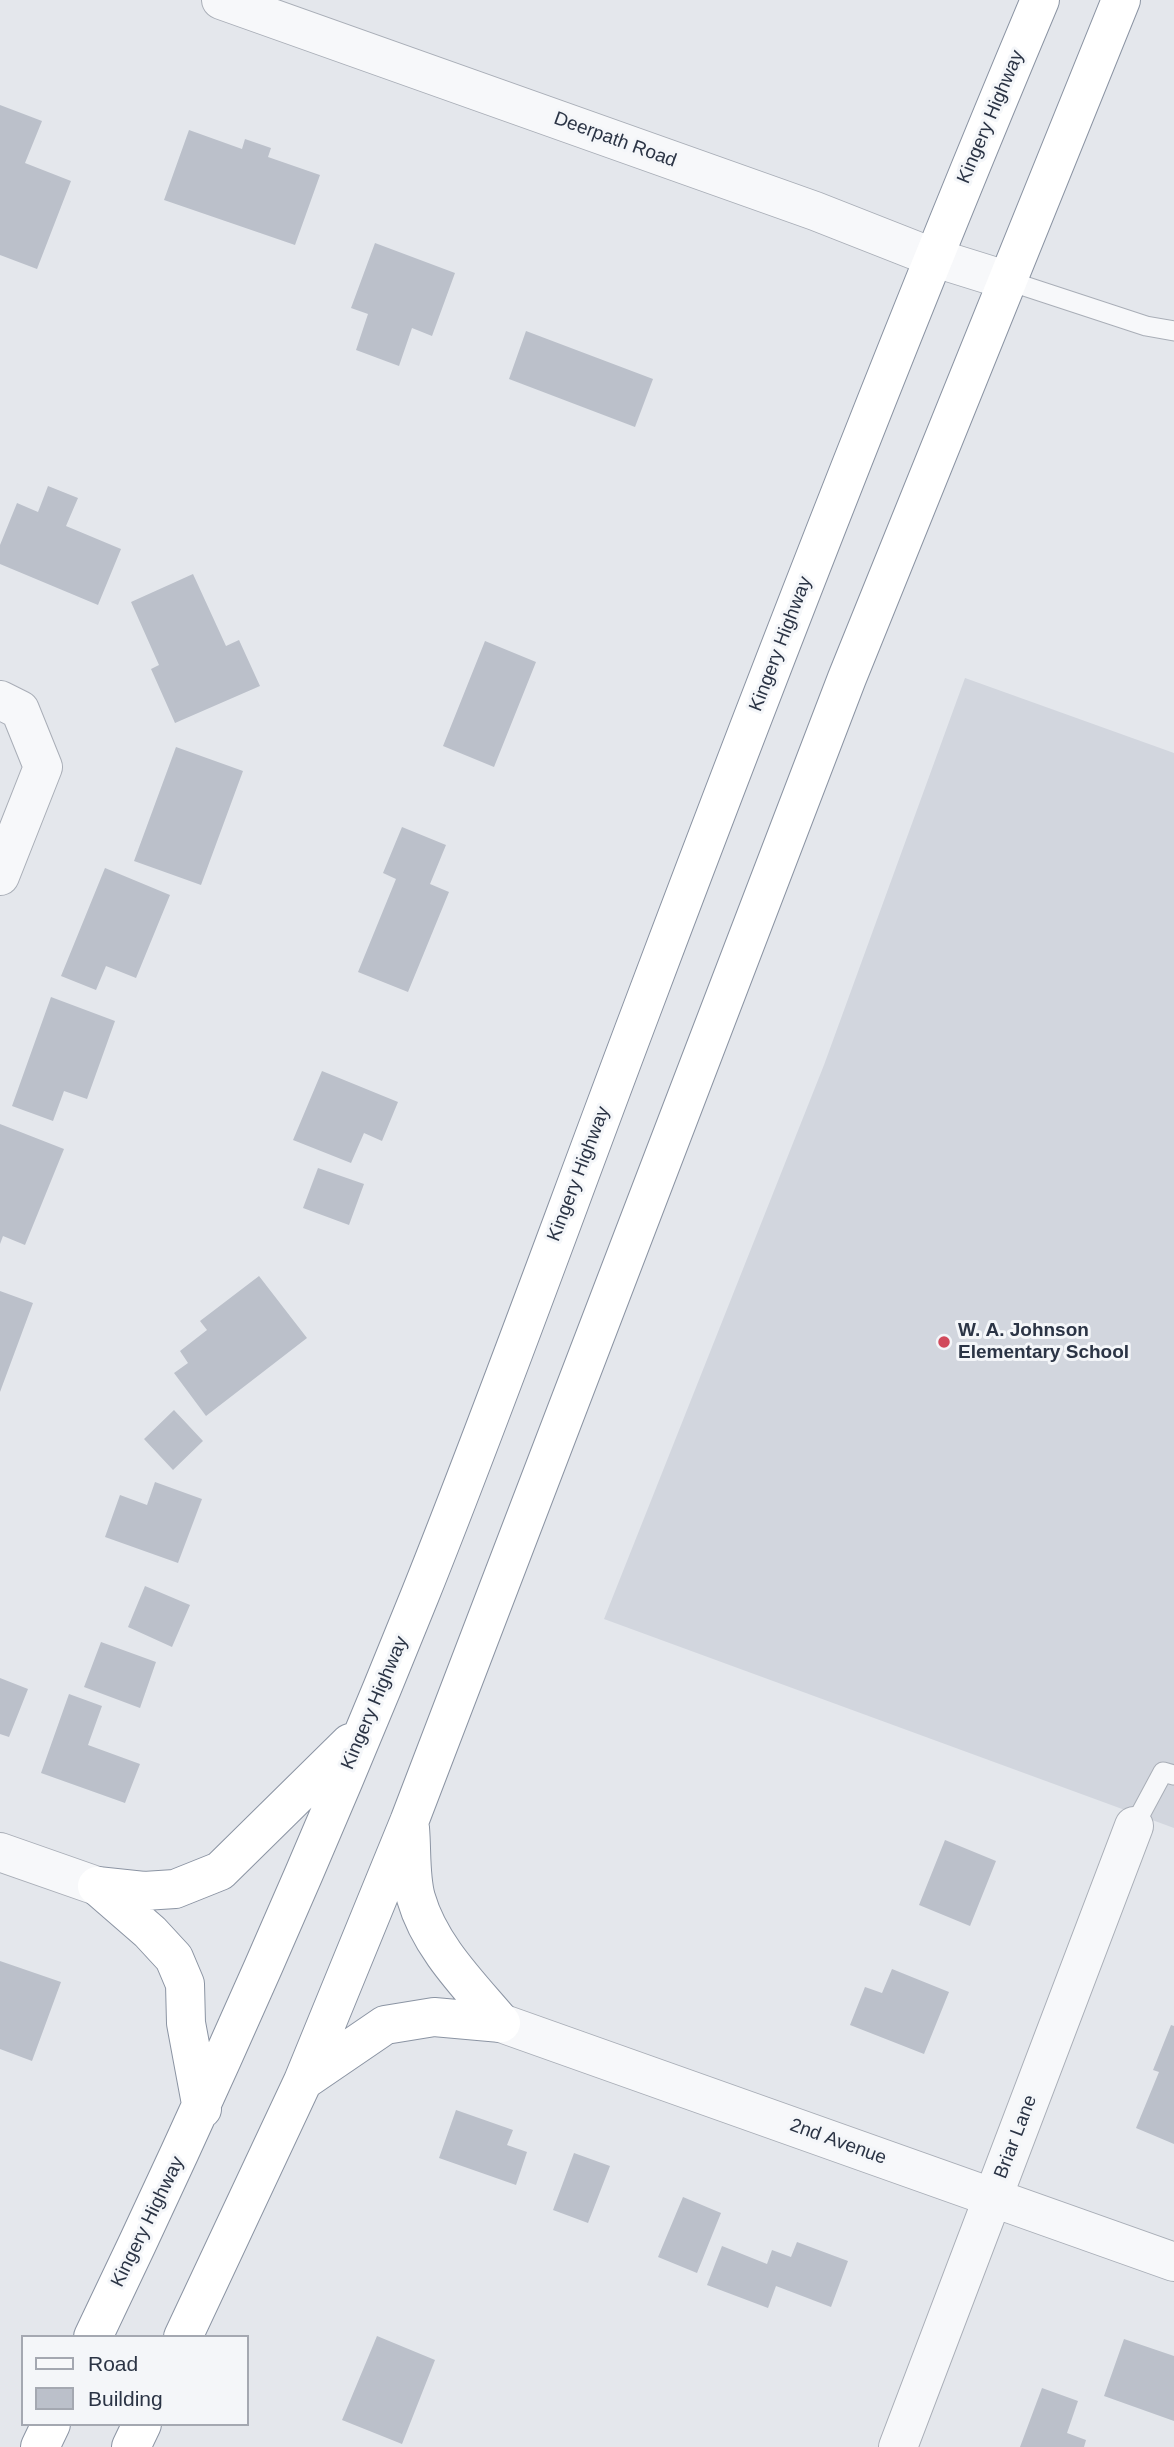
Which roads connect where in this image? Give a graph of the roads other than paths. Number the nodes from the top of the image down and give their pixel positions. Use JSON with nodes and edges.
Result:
{"nodes":[{"id":1,"x":221,"y":0,"type":"edge"},
{"id":2,"x":1040,"y":0,"type":"edge"},
{"id":3,"x":1121,"y":0,"type":"edge"},
{"id":4,"x":932,"y":257,"type":"junction"},
{"id":5,"x":1009,"y":281,"type":"junction"},
{"id":6,"x":1174,"y":331,"type":"edge"},
{"id":7,"x":0,"y":700,"type":"edge"},
{"id":8,"x":0,"y":876,"type":"edge"},
{"id":9,"x":364,"y":1729,"type":"junction"},
{"id":10,"x":1174,"y":1775,"type":"edge"},
{"id":11,"x":409,"y":1822,"type":"junction"},
{"id":12,"x":1134,"y":1826,"type":"joint"},
{"id":13,"x":0,"y":1852,"type":"edge"},
{"id":14,"x":97,"y":1886,"type":"junction"},
{"id":15,"x":501,"y":2022,"type":"junction"},
{"id":16,"x":303,"y":2081,"type":"junction"},
{"id":17,"x":202,"y":2109,"type":"junction"},
{"id":18,"x":993,"y":2198,"type":"junction"},
{"id":19,"x":1174,"y":2262,"type":"edge"},
{"id":20,"x":94,"y":2335,"type":"edge"},
{"id":21,"x":184,"y":2335,"type":"edge"},
{"id":22,"x":50,"y":2426,"type":"edge"},
{"id":23,"x":141,"y":2426,"type":"edge"},
{"id":24,"x":40,"y":2447,"type":"edge"},
{"id":25,"x":131,"y":2447,"type":"edge"},
{"id":26,"x":898,"y":2447,"type":"edge"}],
"edges":[{"from":1,"to":4,"type":"street","name":"Deerpath Road"},
{"from":2,"to":4,"type":"highway","name":"Kingery Highway"},
{"from":3,"to":5,"type":"highway"},
{"from":4,"to":5,"type":"street","name":"Deerpath Road"},
{"from":4,"to":9,"type":"highway","name":"Kingery Highway"},
{"from":5,"to":6,"type":"lane"},
{"from":5,"to":11,"type":"highway"},
{"from":7,"to":8,"type":"street"},
{"from":9,"to":14,"type":"highway"},
{"from":9,"to":17,"type":"highway","name":"Kingery Highway"},
{"from":10,"to":12,"type":"lane"},
{"from":11,"to":15,"type":"highway"},
{"from":11,"to":16,"type":"highway"},
{"from":12,"to":18,"type":"street","name":"Briar Lane"},
{"from":13,"to":14,"type":"street"},
{"from":14,"to":17,"type":"highway"},
{"from":15,"to":16,"type":"highway"},
{"from":15,"to":18,"type":"street","name":"2nd Avenue"},
{"from":16,"to":21,"type":"highway"},
{"from":17,"to":20,"type":"highway","name":"Kingery Highway"},
{"from":18,"to":19,"type":"street","name":"2nd Avenue"},
{"from":18,"to":26,"type":"street","name":"Briar Lane"},
{"from":22,"to":24,"type":"highway"},
{"from":23,"to":25,"type":"highway"}]}
